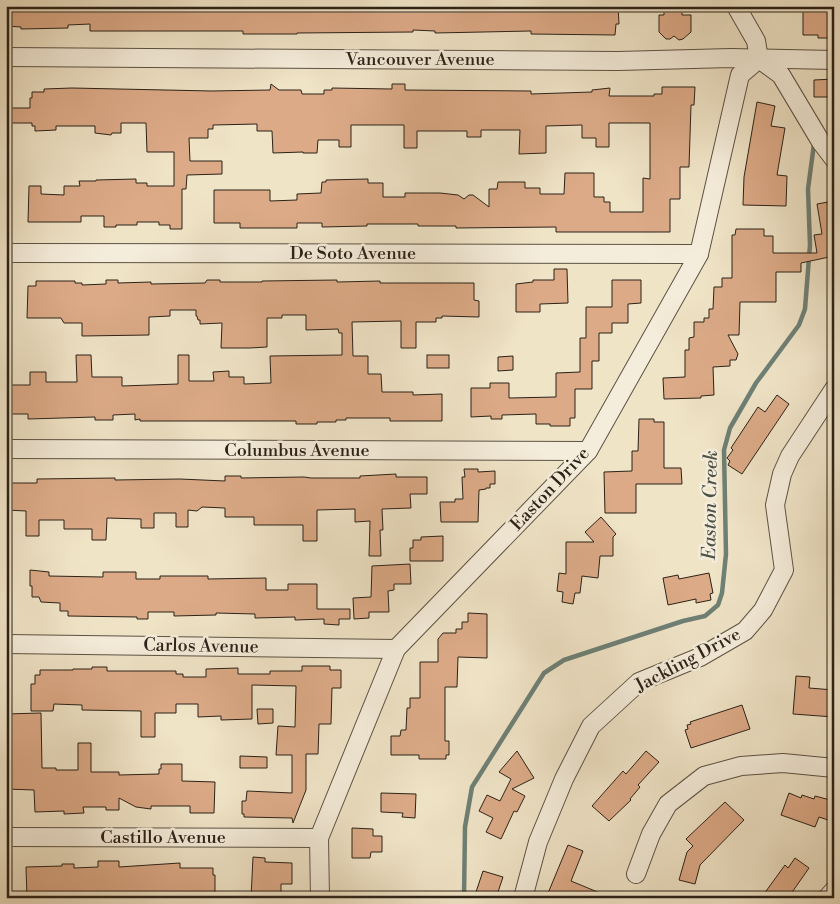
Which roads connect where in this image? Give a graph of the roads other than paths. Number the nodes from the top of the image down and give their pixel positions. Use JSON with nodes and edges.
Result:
{"nodes":[{"id":1,"x":736,"y":6,"type":"edge"},
{"id":2,"x":6,"y":56,"type":"edge"},
{"id":3,"x":759,"y":59,"type":"junction"},
{"id":4,"x":834,"y":60,"type":"edge"},
{"id":5,"x":834,"y":159,"type":"edge"},
{"id":6,"x":6,"y":253,"type":"edge"},
{"id":7,"x":699,"y":254,"type":"junction"},
{"id":8,"x":834,"y":389,"type":"edge"},
{"id":9,"x":6,"y":449,"type":"edge"},
{"id":10,"x":588,"y":451,"type":"junction"},
{"id":11,"x":6,"y":644,"type":"edge"},
{"id":12,"x":396,"y":648,"type":"junction"},
{"id":13,"x":834,"y":768,"type":"edge"},
{"id":14,"x":6,"y":837,"type":"edge"},
{"id":15,"x":320,"y":838,"type":"junction"},
{"id":16,"x":636,"y":874,"type":"dead end"},
{"id":17,"x":834,"y":890,"type":"edge"},
{"id":18,"x":320,"y":898,"type":"edge"},
{"id":19,"x":523,"y":898,"type":"edge"},
{"id":20,"x":828,"y":898,"type":"edge"}],
"edges":[{"from":1,"to":3,"type":"street"},
{"from":2,"to":3,"type":"street","name":"Vancouver Avenue"},
{"from":3,"to":4,"type":"street","name":"Vancouver Avenue"},
{"from":3,"to":5,"type":"street"},
{"from":3,"to":7,"type":"street","name":"Easton Drive"},
{"from":6,"to":7,"type":"street","name":"De Soto Avenue"},
{"from":7,"to":10,"type":"street","name":"Easton Drive"},
{"from":8,"to":19,"type":"street","name":"Jackling Drive"},
{"from":9,"to":10,"type":"street","name":"Columbus Avenue"},
{"from":10,"to":12,"type":"street","name":"Easton Drive"},
{"from":11,"to":12,"type":"street","name":"Carlos Avenue"},
{"from":12,"to":15,"type":"street","name":"Easton Drive"},
{"from":13,"to":16,"type":"street"},
{"from":14,"to":15,"type":"street","name":"Castillo Avenue"},
{"from":15,"to":18,"type":"street","name":"Easton Drive"},
{"from":17,"to":20,"type":"street"}]}
